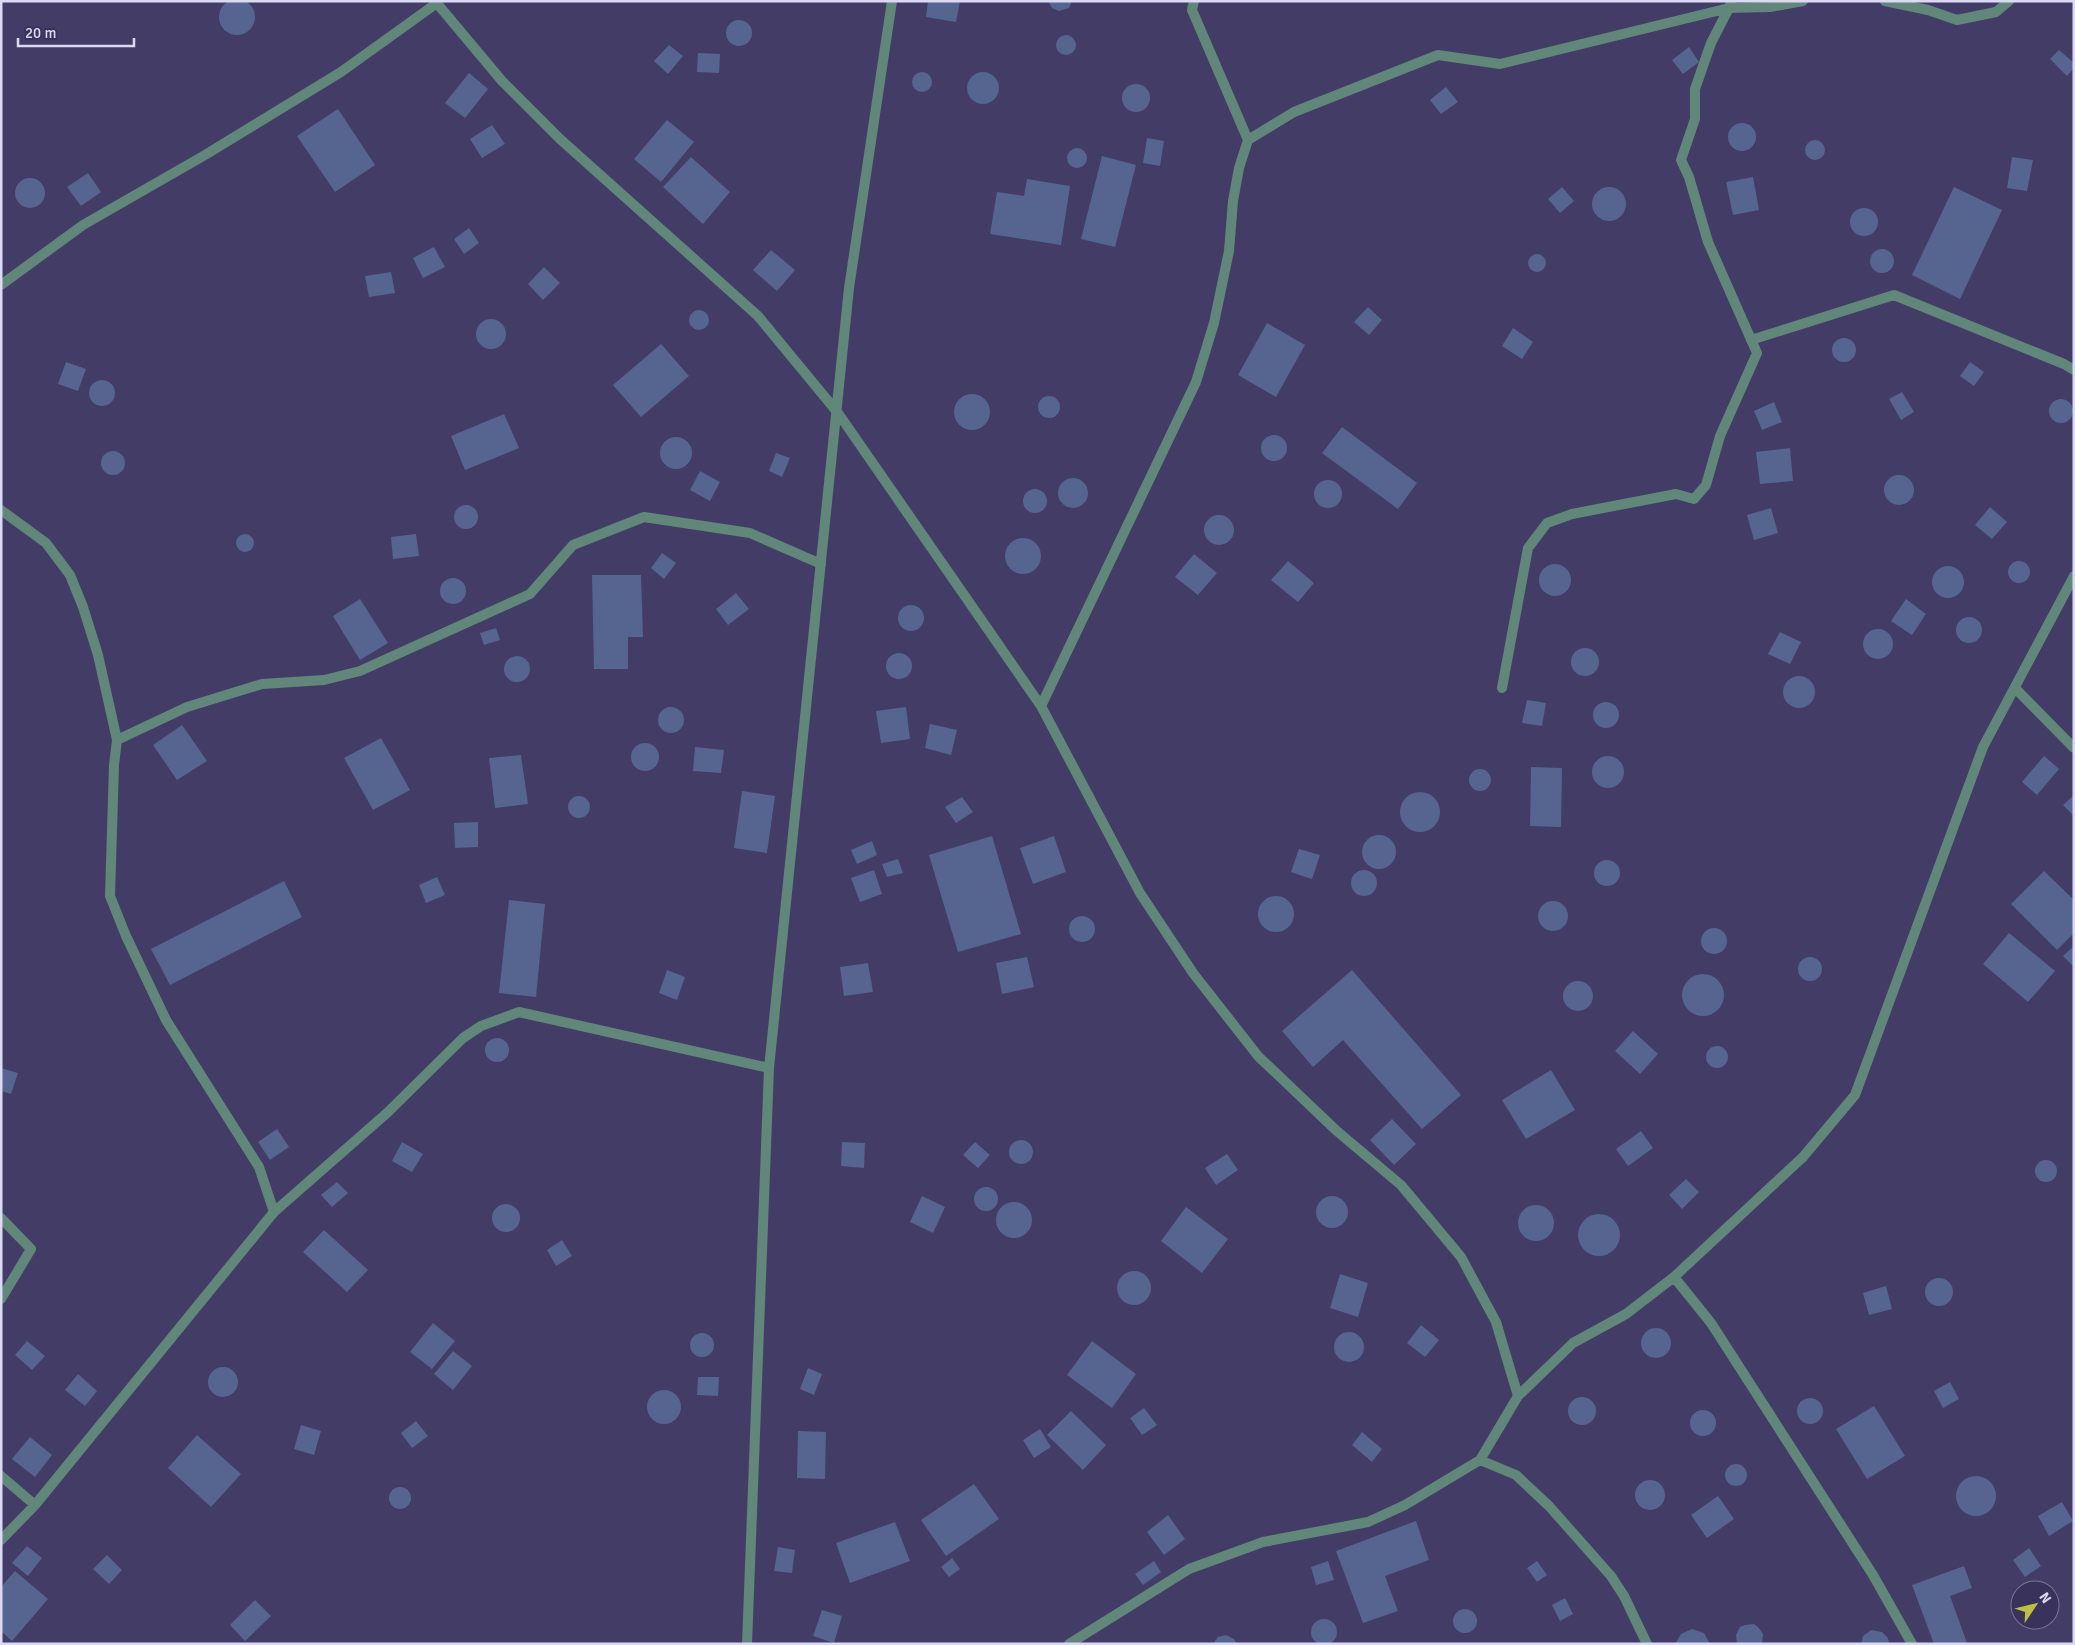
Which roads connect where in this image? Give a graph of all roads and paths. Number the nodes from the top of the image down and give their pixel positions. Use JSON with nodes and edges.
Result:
{"nodes":[{"id":1,"x":892,"y":1,"type":"edge"},
{"id":2,"x":1194,"y":1,"type":"edge"},
{"id":3,"x":1803,"y":1,"type":"edge"},
{"id":4,"x":1885,"y":1,"type":"edge"},
{"id":5,"x":2009,"y":1,"type":"edge"},
{"id":6,"x":436,"y":2,"type":"edge"},
{"id":7,"x":1730,"y":5,"type":"edge"},
{"id":8,"x":1248,"y":140,"type":"junction"},
{"id":9,"x":1,"y":285,"type":"edge"},
{"id":10,"x":1751,"y":340,"type":"junction"},
{"id":11,"x":2074,"y":370,"type":"edge"},
{"id":12,"x":838,"y":413,"type":"junction"},
{"id":13,"x":1,"y":510,"type":"edge"},
{"id":14,"x":821,"y":564,"type":"junction"},
{"id":15,"x":2074,"y":576,"type":"edge"},
{"id":16,"x":1502,"y":688,"type":"dead end"},
{"id":17,"x":2015,"y":688,"type":"junction"},
{"id":18,"x":1041,"y":706,"type":"junction"},
{"id":19,"x":117,"y":740,"type":"junction"},
{"id":20,"x":2074,"y":748,"type":"edge"},
{"id":21,"x":769,"y":1068,"type":"junction"},
{"id":22,"x":274,"y":1212,"type":"junction"},
{"id":23,"x":1,"y":1218,"type":"edge"},
{"id":24,"x":1674,"y":1276,"type":"junction"},
{"id":25,"x":1,"y":1299,"type":"edge"},
{"id":26,"x":1518,"y":1396,"type":"junction"},
{"id":27,"x":1480,"y":1460,"type":"junction"},
{"id":28,"x":1,"y":1476,"type":"edge"},
{"id":29,"x":35,"y":1506,"type":"junction"},
{"id":30,"x":1,"y":1540,"type":"edge"},
{"id":31,"x":747,"y":1644,"type":"edge"},
{"id":32,"x":1069,"y":1644,"type":"edge"},
{"id":33,"x":1647,"y":1644,"type":"edge"},
{"id":34,"x":1912,"y":1644,"type":"edge"}],
"edges":[{"from":1,"to":12,"type":"street"},
{"from":2,"to":8,"type":"street"},
{"from":3,"to":7,"type":"street"},
{"from":4,"to":5,"type":"street"},
{"from":6,"to":9,"type":"street"},
{"from":6,"to":12,"type":"street"},
{"from":7,"to":8,"type":"street"},
{"from":7,"to":10,"type":"street"},
{"from":8,"to":18,"type":"street"},
{"from":10,"to":11,"type":"street"},
{"from":10,"to":16,"type":"street"},
{"from":12,"to":14,"type":"street"},
{"from":12,"to":18,"type":"street"},
{"from":13,"to":19,"type":"street"},
{"from":14,"to":19,"type":"street"},
{"from":14,"to":21,"type":"street"},
{"from":15,"to":17,"type":"street"},
{"from":17,"to":20,"type":"street"},
{"from":17,"to":24,"type":"street"},
{"from":18,"to":26,"type":"street"},
{"from":19,"to":22,"type":"street"},
{"from":21,"to":22,"type":"street"},
{"from":21,"to":31,"type":"street"},
{"from":22,"to":29,"type":"street"},
{"from":23,"to":25,"type":"street"},
{"from":24,"to":26,"type":"street"},
{"from":24,"to":34,"type":"street"},
{"from":26,"to":27,"type":"street"},
{"from":27,"to":32,"type":"street"},
{"from":27,"to":33,"type":"street"},
{"from":28,"to":29,"type":"street"},
{"from":29,"to":30,"type":"street"}]}
